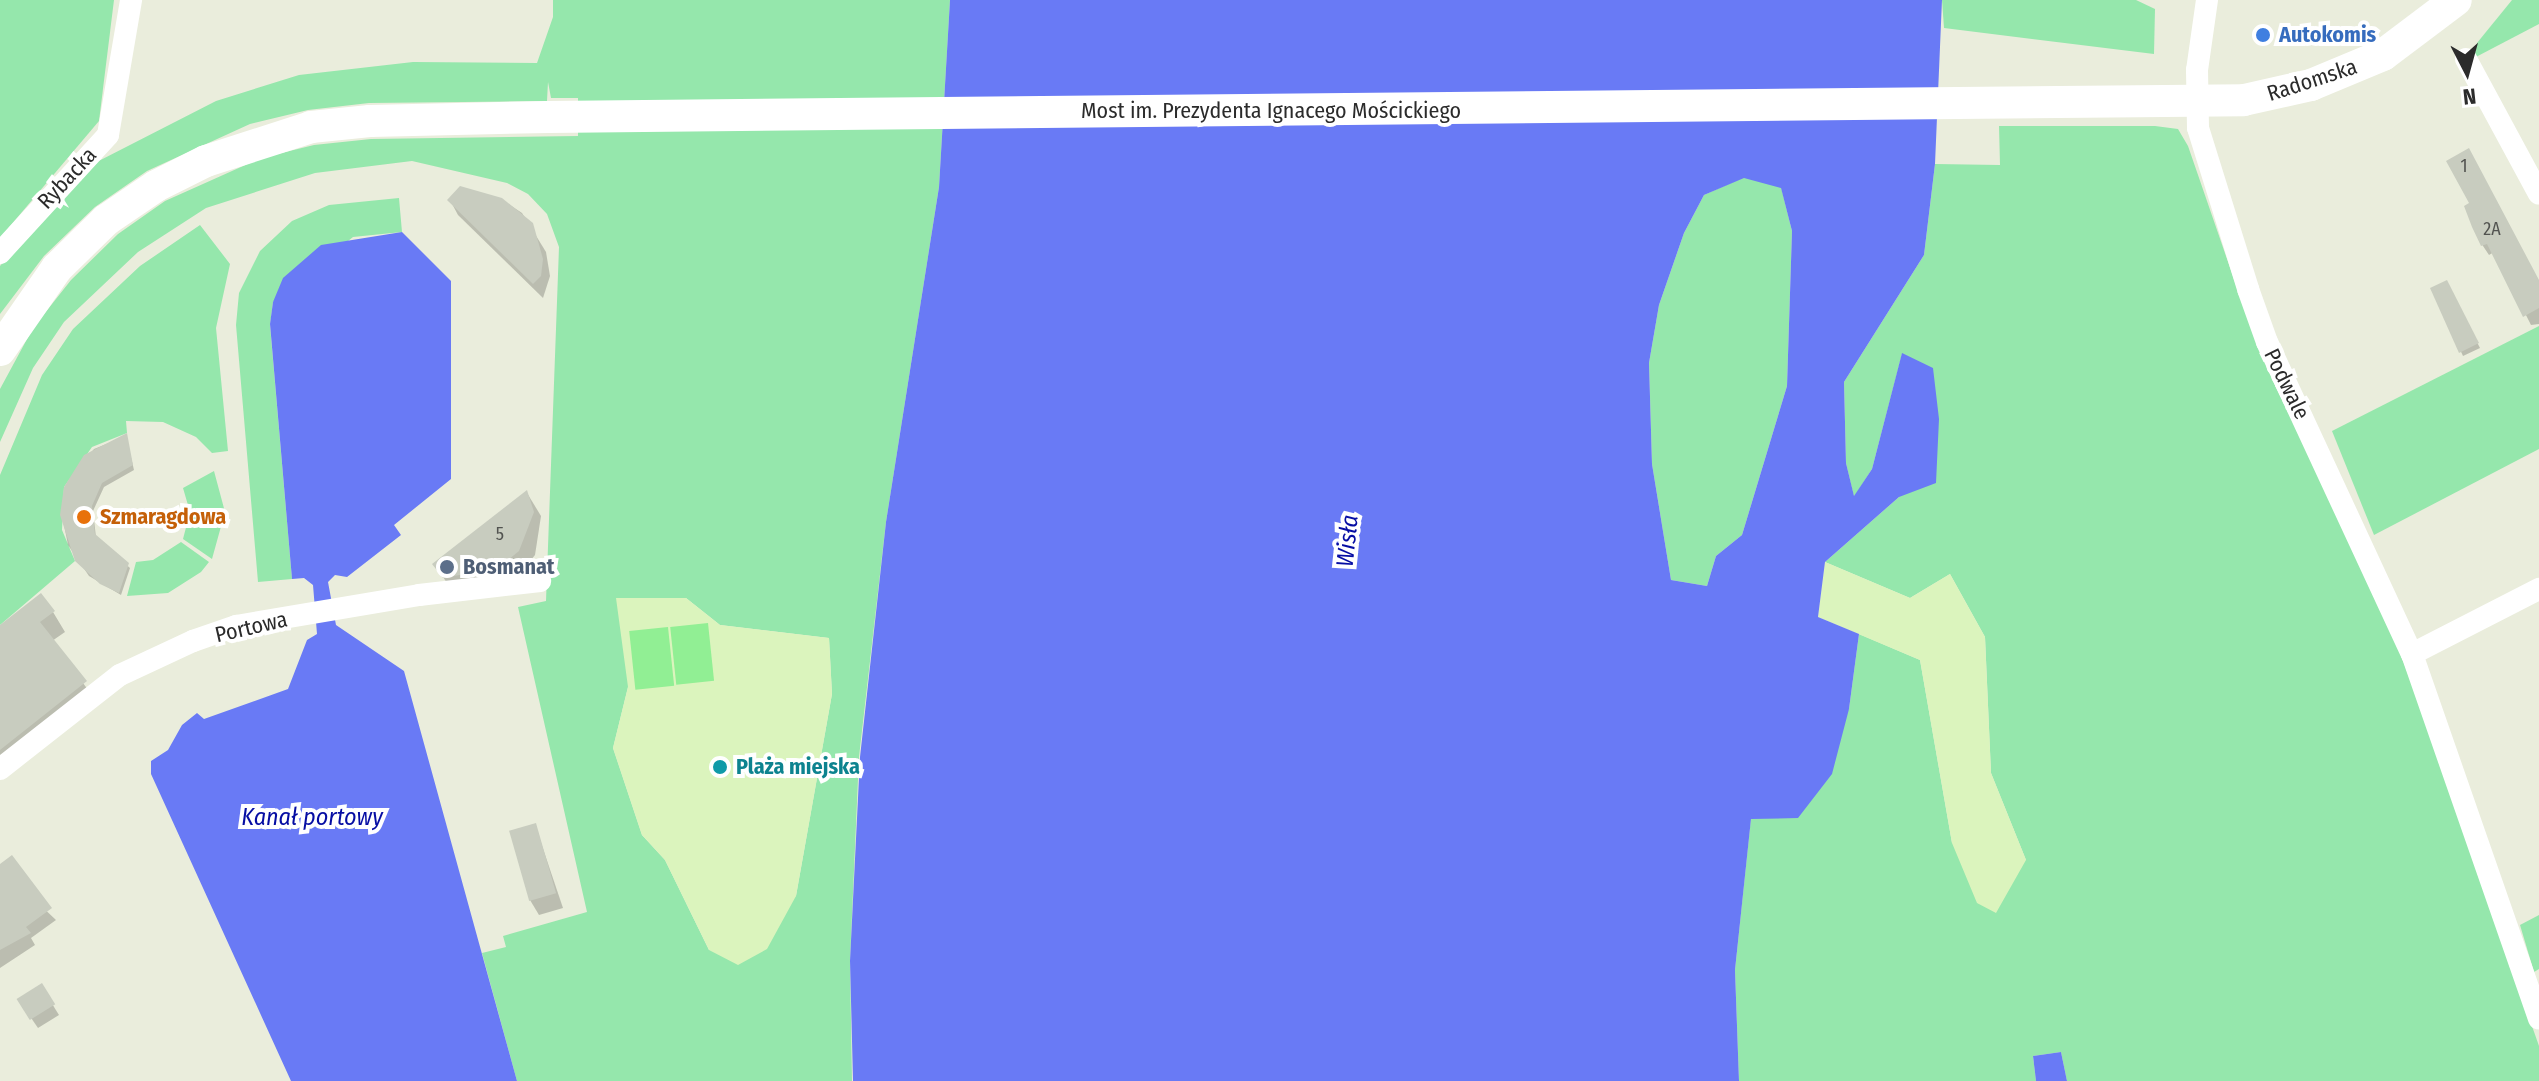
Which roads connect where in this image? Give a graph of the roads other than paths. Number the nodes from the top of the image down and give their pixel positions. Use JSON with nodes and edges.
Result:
{"nodes":[{"id":1,"x":131,"y":0,"type":"edge"},
{"id":2,"x":2207,"y":0,"type":"edge"},
{"id":3,"x":2456,"y":0,"type":"edge"},
{"id":4,"x":2466,"y":59,"type":"dead end"},
{"id":5,"x":2196,"y":103,"type":"junction"},
{"id":6,"x":1995,"y":106,"type":"joint"},
{"id":7,"x":2539,"y":194,"type":"edge"},
{"id":8,"x":0,"y":253,"type":"edge"},
{"id":9,"x":0,"y":350,"type":"edge"},
{"id":10,"x":540,"y":581,"type":"dead end"},
{"id":11,"x":2539,"y":589,"type":"edge"},
{"id":12,"x":2412,"y":654,"type":"junction"},
{"id":13,"x":0,"y":769,"type":"edge"},
{"id":14,"x":2539,"y":1018,"type":"edge"}],
"edges":[{"from":1,"to":8,"type":"street","name":"Rybacka"},
{"from":2,"to":5,"type":"street"},
{"from":3,"to":5,"type":"main road","name":"Radomska"},
{"from":4,"to":7,"type":"street"},
{"from":5,"to":6,"type":"main road","name":"Radomska"},
{"from":5,"to":12,"type":"street","name":"Podwale"},
{"from":6,"to":9,"type":"main road","name":"Most im. Prezydenta Ignacego Mościckiego"},
{"from":10,"to":13,"type":"street","name":"Portowa"},
{"from":11,"to":12,"type":"street"},
{"from":12,"to":14,"type":"street","name":"Podwale"}]}
